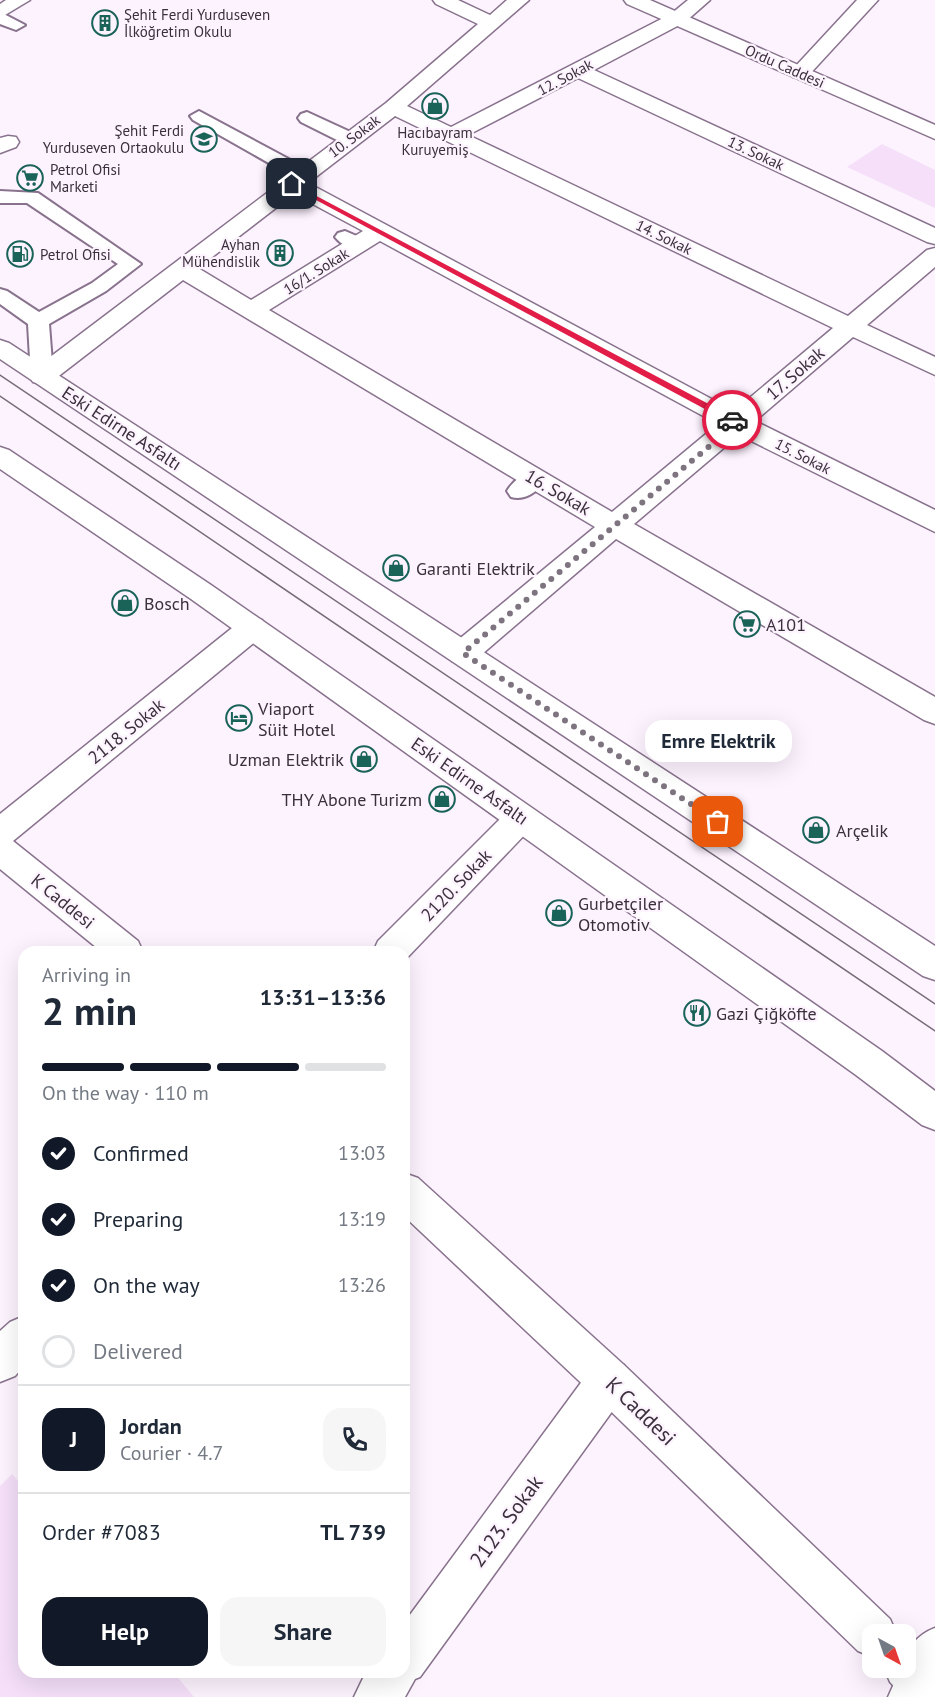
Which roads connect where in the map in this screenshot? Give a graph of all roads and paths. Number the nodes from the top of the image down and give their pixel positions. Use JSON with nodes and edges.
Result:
{"nodes":[{"id":1,"x":20,"y":0,"type":"edge"},
{"id":2,"x":444,"y":0,"type":"edge"},
{"id":3,"x":519,"y":0,"type":"edge"},
{"id":4,"x":634,"y":0,"type":"edge"},
{"id":5,"x":700,"y":0,"type":"edge"},
{"id":6,"x":868,"y":0,"type":"edge"},
{"id":7,"x":0,"y":12,"type":"edge"},
{"id":8,"x":678,"y":18,"type":"junction"},
{"id":9,"x":491,"y":23,"type":"junction"},
{"id":10,"x":578,"y":70,"type":"junction"},
{"id":11,"x":800,"y":73,"type":"junction"},
{"id":12,"x":393,"y":107,"type":"junction"},
{"id":13,"x":198,"y":116,"type":"dead end"},
{"id":14,"x":308,"y":118,"type":"dead end"},
{"id":15,"x":935,"y":133,"type":"edge"},
{"id":16,"x":452,"y":135,"type":"junction"},
{"id":17,"x":350,"y":139,"type":"junction"},
{"id":18,"x":298,"y":180,"type":"junction"},
{"id":19,"x":0,"y":197,"type":"edge"},
{"id":20,"x":361,"y":237,"type":"junction"},
{"id":21,"x":935,"y":237,"type":"edge"},
{"id":22,"x":935,"y":255,"type":"edge"},
{"id":23,"x":182,"y":269,"type":"junction"},
{"id":24,"x":0,"y":295,"type":"edge"},
{"id":25,"x":252,"y":310,"type":"junction"},
{"id":26,"x":38,"y":321,"type":"junction"},
{"id":27,"x":850,"y":326,"type":"junction"},
{"id":28,"x":0,"y":348,"type":"edge"},
{"id":29,"x":935,"y":367,"type":"edge"},
{"id":30,"x":42,"y":376,"type":"junction"},
{"id":31,"x":737,"y":423,"type":"junction"},
{"id":32,"x":0,"y":456,"type":"edge"},
{"id":33,"x":935,"y":522,"type":"edge"},
{"id":34,"x":616,"y":525,"type":"junction"},
{"id":35,"x":252,"y":628,"type":"junction"},
{"id":36,"x":463,"y":653,"type":"junction"},
{"id":37,"x":935,"y":712,"type":"edge"},
{"id":38,"x":521,"y":818,"type":"junction"},
{"id":39,"x":0,"y":833,"type":"edge"},
{"id":40,"x":0,"y":849,"type":"edge"},
{"id":41,"x":119,"y":946,"type":"edge"},
{"id":42,"x":396,"y":946,"type":"edge"},
{"id":43,"x":935,"y":965,"type":"edge"},
{"id":44,"x":935,"y":1113,"type":"edge"},
{"id":45,"x":410,"y":1197,"type":"edge"},
{"id":46,"x":18,"y":1342,"type":"edge"},
{"id":47,"x":0,"y":1361,"type":"edge"},
{"id":48,"x":609,"y":1380,"type":"junction"},
{"id":49,"x":863,"y":1624,"type":"edge"},
{"id":50,"x":410,"y":1653,"type":"edge"},
{"id":51,"x":391,"y":1678,"type":"edge"},
{"id":52,"x":377,"y":1697,"type":"edge"}],
"edges":[{"from":1,"to":7,"type":"street"},
{"from":2,"to":9,"type":"street"},
{"from":3,"to":9,"type":"street","name":"10. Sokak"},
{"from":4,"to":8,"type":"street","name":"Ordu Caddesi"},
{"from":5,"to":8,"type":"street","name":"12. Sokak"},
{"from":6,"to":11,"type":"street"},
{"from":8,"to":10,"type":"street","name":"12. Sokak"},
{"from":8,"to":11,"type":"street","name":"Ordu Caddesi"},
{"from":9,"to":12,"type":"street","name":"10. Sokak"},
{"from":10,"to":16,"type":"street","name":"12. Sokak"},
{"from":10,"to":21,"type":"street","name":"13. Sokak"},
{"from":11,"to":15,"type":"street","name":"Ordu Caddesi"},
{"from":12,"to":16,"type":"street","name":"14. Sokak"},
{"from":12,"to":17,"type":"street","name":"10. Sokak"},
{"from":13,"to":18,"type":"lane"},
{"from":14,"to":17,"type":"lane"},
{"from":16,"to":27,"type":"street","name":"14. Sokak"},
{"from":17,"to":18,"type":"street","name":"10. Sokak"},
{"from":18,"to":20,"type":"street","name":"15. Sokak"},
{"from":18,"to":23,"type":"street","name":"10. Sokak"},
{"from":19,"to":26,"type":"lane"},
{"from":20,"to":25,"type":"street","name":"16/1. Sokak"},
{"from":20,"to":31,"type":"street","name":"15. Sokak"},
{"from":22,"to":27,"type":"street","name":"17. Sokak"},
{"from":23,"to":25,"type":"street","name":"16. Sokak"},
{"from":23,"to":30,"type":"street","name":"10. Sokak"},
{"from":24,"to":26,"type":"lane"},
{"from":25,"to":34,"type":"street","name":"16. Sokak"},
{"from":26,"to":30,"type":"lane"},
{"from":27,"to":29,"type":"street","name":"14. Sokak"},
{"from":27,"to":31,"type":"street","name":"17. Sokak"},
{"from":28,"to":30,"type":"street","name":"Eski Edirne Asfaltı"},
{"from":30,"to":36,"type":"street","name":"Eski Edirne Asfaltı"},
{"from":31,"to":33,"type":"street","name":"15. Sokak"},
{"from":31,"to":34,"type":"street","name":"17. Sokak"},
{"from":32,"to":35,"type":"street","name":"Eski Edirne Asfaltı"},
{"from":34,"to":36,"type":"street","name":"17. Sokak"},
{"from":34,"to":37,"type":"street","name":"16. Sokak"},
{"from":35,"to":38,"type":"street","name":"Eski Edirne Asfaltı"},
{"from":35,"to":39,"type":"street","name":"2118. Sokak"},
{"from":36,"to":43,"type":"street","name":"Eski Edirne Asfaltı"},
{"from":38,"to":42,"type":"street","name":"2120. Sokak"},
{"from":38,"to":44,"type":"street","name":"Eski Edirne Asfaltı"},
{"from":40,"to":41,"type":"street","name":"K Caddesi"},
{"from":45,"to":48,"type":"street","name":"K Caddesi"},
{"from":46,"to":47,"type":"street"},
{"from":48,"to":49,"type":"street","name":"K Caddesi"},
{"from":48,"to":50,"type":"street","name":"2123. Sokak"},
{"from":51,"to":52,"type":"street"}]}
